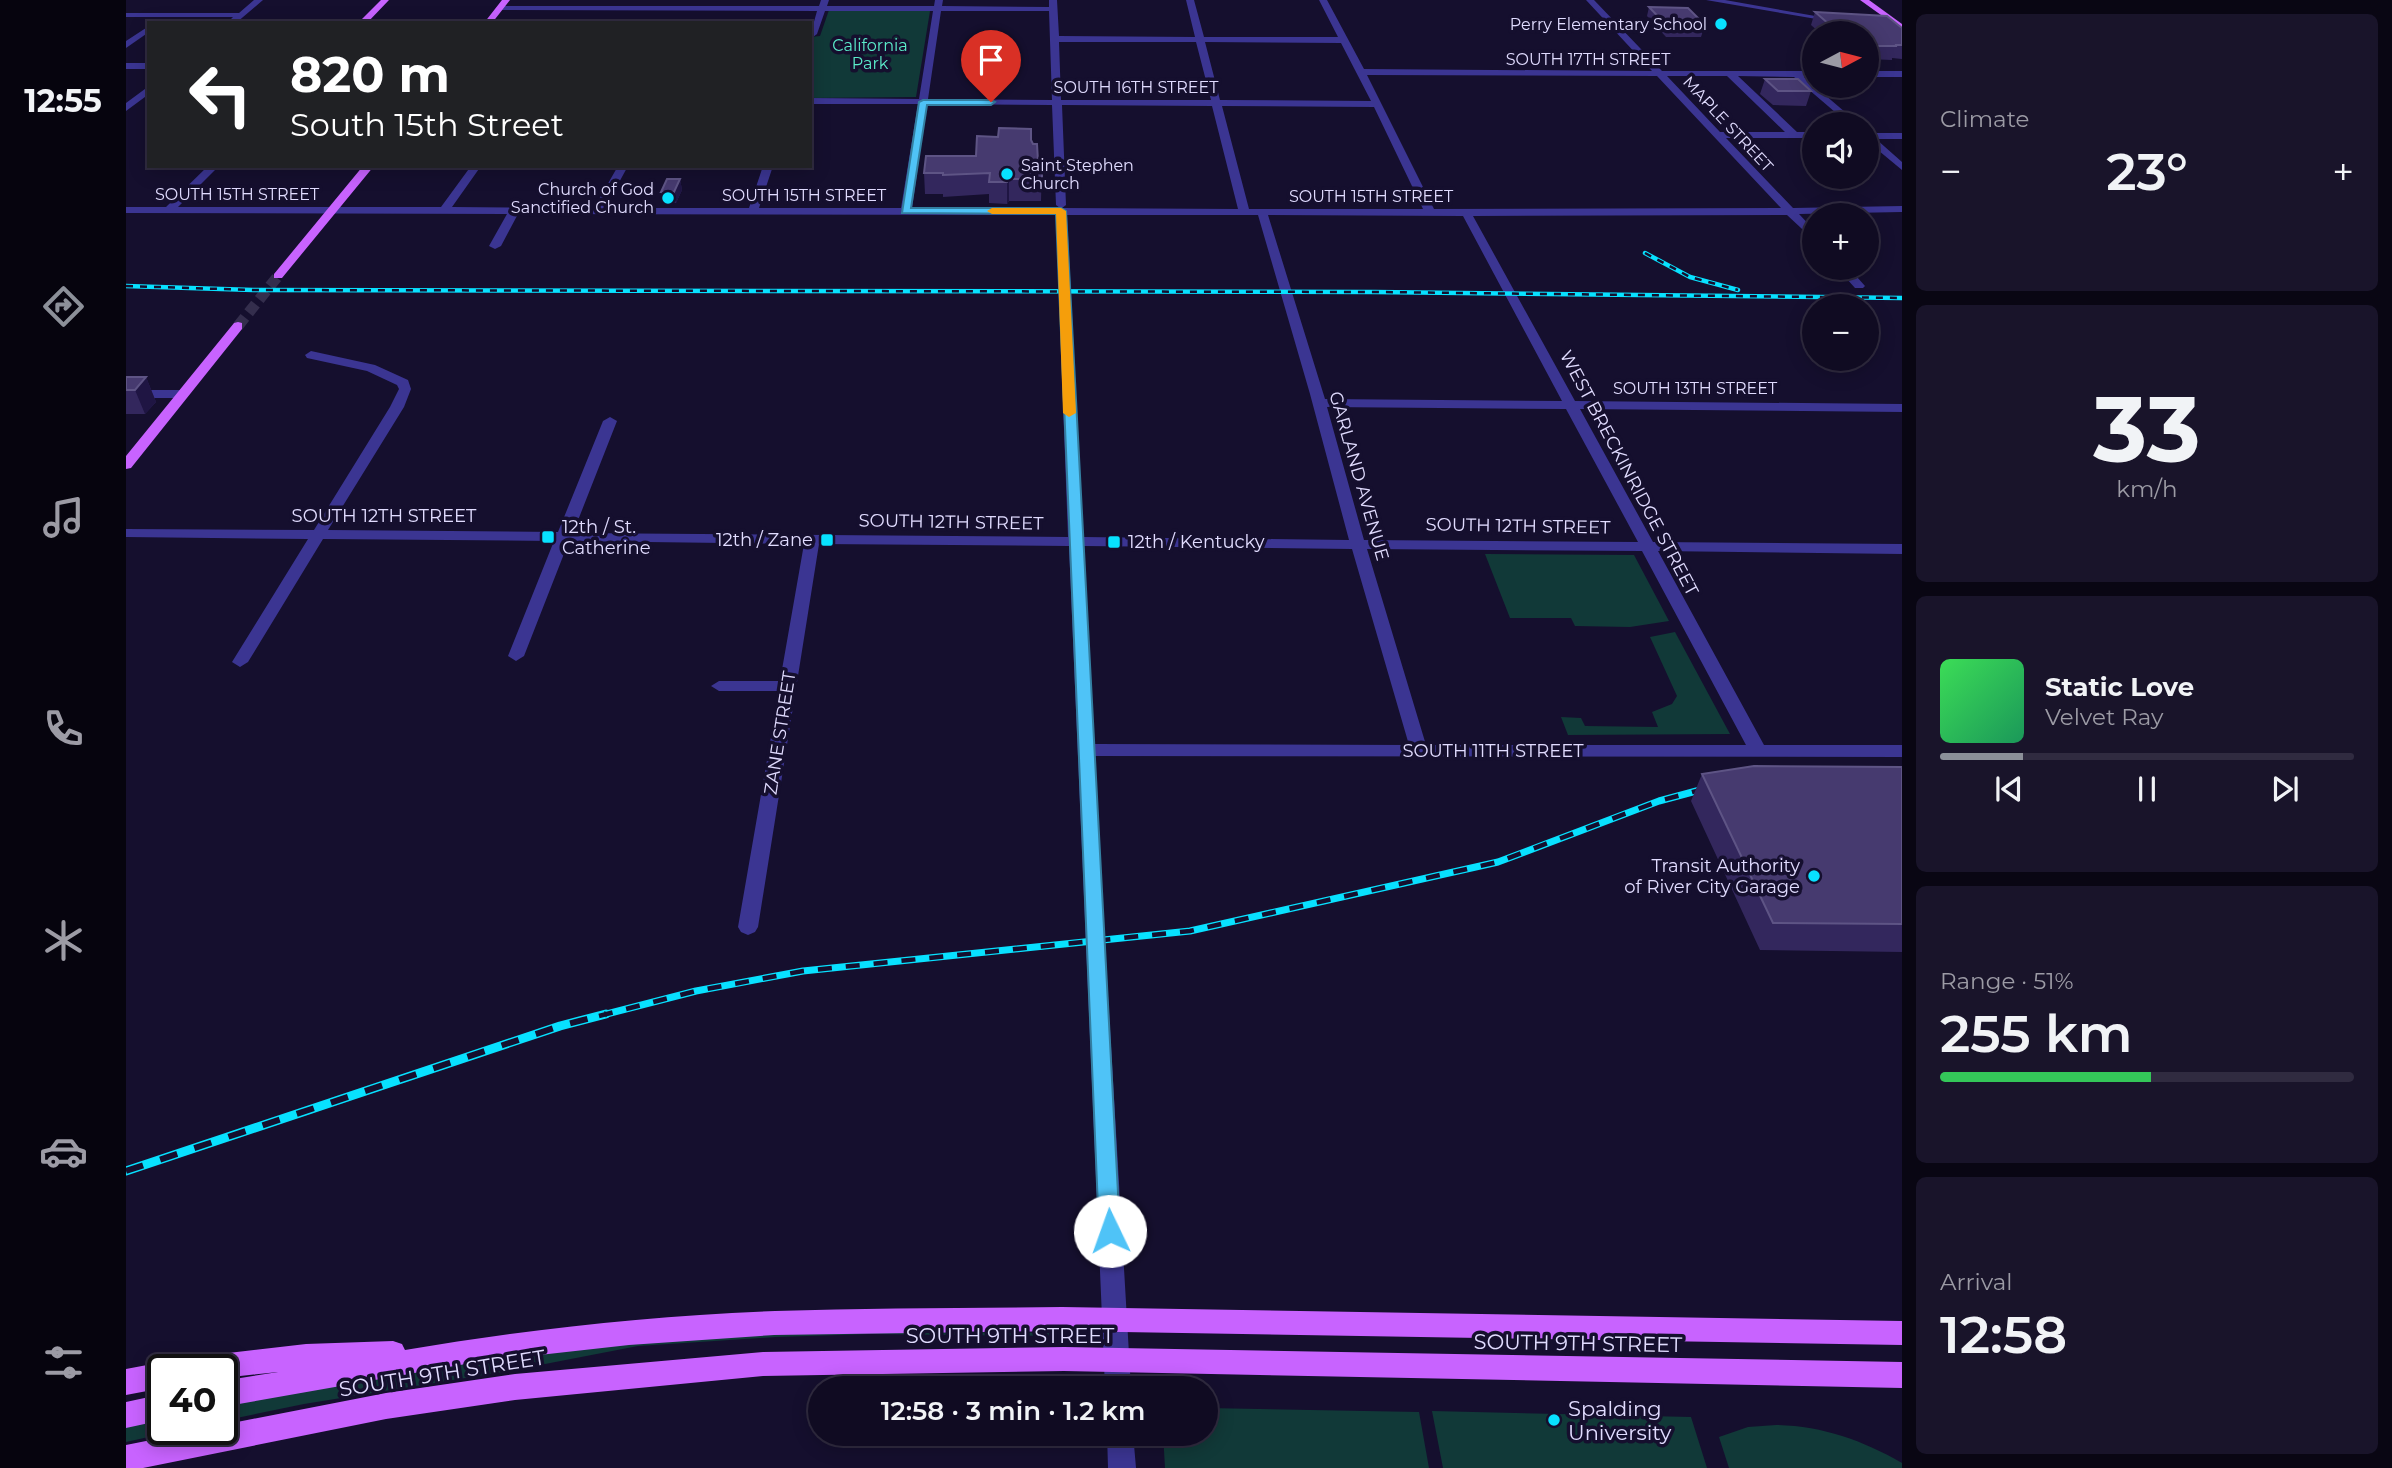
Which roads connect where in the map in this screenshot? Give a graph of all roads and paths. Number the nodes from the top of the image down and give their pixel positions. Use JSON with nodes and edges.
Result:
{"nodes":[{"id":1,"x":259,"y":0,"type":"edge"},
{"id":2,"x":385,"y":0,"type":"edge"},
{"id":3,"x":552,"y":0,"type":"edge"},
{"id":4,"x":1190,"y":0,"type":"edge"},
{"id":5,"x":1323,"y":0,"type":"edge"},
{"id":6,"x":1590,"y":0,"type":"edge"},
{"id":7,"x":1710,"y":0,"type":"edge"},
{"id":8,"x":1864,"y":0,"type":"edge"},
{"id":9,"x":503,"y":4,"type":"edge"},
{"id":10,"x":708,"y":4,"type":"edge"},
{"id":11,"x":767,"y":4,"type":"edge"},
{"id":12,"x":823,"y":4,"type":"edge"},
{"id":13,"x":938,"y":4,"type":"edge"},
{"id":14,"x":1053,"y":4,"type":"edge"},
{"id":15,"x":176,"y":7,"type":"dead end"},
{"id":16,"x":590,"y":8,"type":"edge"},
{"id":17,"x":543,"y":11,"type":"junction"},
{"id":18,"x":126,"y":15,"type":"edge"},
{"id":19,"x":166,"y":15,"type":"junction"},
{"id":20,"x":240,"y":15,"type":"junction"},
{"id":21,"x":158,"y":21,"type":"edge"},
{"id":22,"x":233,"y":21,"type":"edge"},
{"id":23,"x":364,"y":21,"type":"edge"},
{"id":24,"x":490,"y":21,"type":"edge"},
{"id":25,"x":699,"y":21,"type":"edge"},
{"id":26,"x":1846,"y":21,"type":"edge"},
{"id":27,"x":1881,"y":23,"type":"edge"},
{"id":28,"x":1900,"y":25,"type":"edge"},
{"id":29,"x":147,"y":29,"type":"edge"},
{"id":30,"x":813,"y":34,"type":"dead end"},
{"id":31,"x":1055,"y":39,"type":"junction"},
{"id":32,"x":1200,"y":39,"type":"junction"},
{"id":33,"x":1345,"y":40,"type":"junction"},
{"id":34,"x":126,"y":45,"type":"edge"},
{"id":35,"x":126,"y":66,"type":"edge"},
{"id":36,"x":147,"y":66,"type":"edge"},
{"id":37,"x":1361,"y":72,"type":"junction"},
{"id":38,"x":1659,"y":74,"type":"junction"},
{"id":39,"x":1730,"y":74,"type":"junction"},
{"id":40,"x":1796,"y":74,"type":"junction"},
{"id":41,"x":1802,"y":74,"type":"edge"},
{"id":42,"x":1880,"y":74,"type":"edge"},
{"id":43,"x":1902,"y":75,"type":"edge"},
{"id":44,"x":147,"y":91,"type":"edge"},
{"id":45,"x":135,"y":101,"type":"junction"},
{"id":46,"x":147,"y":101,"type":"edge"},
{"id":47,"x":812,"y":102,"type":"edge"},
{"id":48,"x":923,"y":102,"type":"junction"},
{"id":49,"x":1057,"y":103,"type":"junction"},
{"id":50,"x":1216,"y":103,"type":"junction"},
{"id":51,"x":1377,"y":104,"type":"junction"},
{"id":52,"x":126,"y":108,"type":"edge"},
{"id":53,"x":1840,"y":112,"type":"edge"},
{"id":54,"x":1717,"y":135,"type":"junction"},
{"id":55,"x":1794,"y":135,"type":"junction"},
{"id":56,"x":1802,"y":135,"type":"edge"},
{"id":57,"x":1879,"y":136,"type":"edge"},
{"id":58,"x":1902,"y":136,"type":"edge"},
{"id":59,"x":1879,"y":147,"type":"edge"},
{"id":60,"x":1902,"y":167,"type":"edge"},
{"id":61,"x":212,"y":168,"type":"edge"},
{"id":62,"x":367,"y":168,"type":"edge"},
{"id":63,"x":475,"y":168,"type":"edge"},
{"id":64,"x":621,"y":168,"type":"edge"},
{"id":65,"x":767,"y":168,"type":"edge"},
{"id":66,"x":1061,"y":208,"type":"junction"},
{"id":67,"x":126,"y":209,"type":"edge"},
{"id":68,"x":170,"y":209,"type":"junction"},
{"id":69,"x":333,"y":209,"type":"junction"},
{"id":70,"x":1902,"y":209,"type":"edge"},
{"id":71,"x":445,"y":210,"type":"junction"},
{"id":72,"x":515,"y":210,"type":"junction"},
{"id":73,"x":598,"y":210,"type":"junction"},
{"id":74,"x":752,"y":211,"type":"junction"},
{"id":75,"x":906,"y":211,"type":"junction"},
{"id":76,"x":1790,"y":211,"type":"junction"},
{"id":77,"x":1244,"y":212,"type":"junction"},
{"id":78,"x":1262,"y":212,"type":"junction"},
{"id":79,"x":1430,"y":212,"type":"junction"},
{"id":80,"x":1466,"y":212,"type":"junction"},
{"id":81,"x":1802,"y":224,"type":"edge"},
{"id":82,"x":495,"y":246,"type":"dead end"},
{"id":83,"x":278,"y":276,"type":"tunnel mouth"},
{"id":84,"x":1854,"y":280,"type":"edge"},
{"id":85,"x":1859,"y":286,"type":"dead end"},
{"id":86,"x":238,"y":326,"type":"tunnel mouth"},
{"id":87,"x":311,"y":355,"type":"dead end"},
{"id":88,"x":126,"y":394,"type":"edge"},
{"id":89,"x":182,"y":394,"type":"junction"},
{"id":90,"x":1320,"y":403,"type":"junction"},
{"id":91,"x":1571,"y":405,"type":"junction"},
{"id":92,"x":1902,"y":408,"type":"edge"},
{"id":93,"x":610,"y":421,"type":"dead end"},
{"id":94,"x":126,"y":465,"type":"edge"},
{"id":95,"x":126,"y":533,"type":"edge"},
{"id":96,"x":317,"y":535,"type":"junction"},
{"id":97,"x":564,"y":537,"type":"junction"},
{"id":98,"x":812,"y":540,"type":"junction"},
{"id":99,"x":1075,"y":542,"type":"junction"},
{"id":100,"x":1359,"y":544,"type":"junction"},
{"id":101,"x":1648,"y":547,"type":"junction"},
{"id":102,"x":1902,"y":550,"type":"edge"},
{"id":103,"x":516,"y":656,"type":"dead end"},
{"id":104,"x":240,"y":662,"type":"dead end"},
{"id":105,"x":719,"y":686,"type":"dead end"},
{"id":106,"x":788,"y":686,"type":"junction"},
{"id":107,"x":1085,"y":750,"type":"junction"},
{"id":108,"x":1419,"y":750,"type":"junction"},
{"id":109,"x":1902,"y":751,"type":"edge"},
{"id":110,"x":1759,"y":752,"type":"junction"},
{"id":111,"x":748,"y":927,"type":"dead end"},
{"id":112,"x":1115,"y":1320,"type":"junction"},
{"id":113,"x":1902,"y":1333,"type":"edge"},
{"id":114,"x":477,"y":1350,"type":"junction"},
{"id":115,"x":1117,"y":1361,"type":"junction"},
{"id":116,"x":238,"y":1364,"type":"edge"},
{"id":117,"x":1902,"y":1375,"type":"edge"},
{"id":118,"x":1118,"y":1376,"type":"edge"},
{"id":119,"x":147,"y":1378,"type":"edge"},
{"id":120,"x":126,"y":1381,"type":"edge"},
{"id":121,"x":238,"y":1391,"type":"edge"},
{"id":122,"x":147,"y":1410,"type":"edge"},
{"id":123,"x":126,"y":1415,"type":"edge"},
{"id":124,"x":291,"y":1424,"type":"junction"},
{"id":125,"x":1121,"y":1446,"type":"edge"},
{"id":126,"x":126,"y":1458,"type":"edge"},
{"id":127,"x":141,"y":1468,"type":"edge"},
{"id":128,"x":1122,"y":1468,"type":"edge"}],
"edges":[{"from":1,"to":20,"type":"street"},
{"from":2,"to":23,"type":"main road"},
{"from":3,"to":17,"type":"street"},
{"from":4,"to":32,"type":"street"},
{"from":5,"to":33,"type":"street"},
{"from":6,"to":38,"type":"street","name":"MAPLE STREET"},
{"from":7,"to":26,"type":"street"},
{"from":8,"to":28,"type":"main road"},
{"from":9,"to":17,"type":"street"},
{"from":9,"to":24,"type":"main road"},
{"from":10,"to":11,"type":"street"},
{"from":10,"to":16,"type":"street"},
{"from":10,"to":25,"type":"street"},
{"from":11,"to":12,"type":"street"},
{"from":12,"to":13,"type":"street"},
{"from":12,"to":30,"type":"street"},
{"from":13,"to":14,"type":"street"},
{"from":13,"to":48,"type":"street"},
{"from":14,"to":31,"type":"street"},
{"from":15,"to":19,"type":"street"},
{"from":16,"to":17,"type":"street"},
{"from":18,"to":19,"type":"street"},
{"from":19,"to":20,"type":"street"},
{"from":19,"to":21,"type":"street"},
{"from":20,"to":22,"type":"street"},
{"from":27,"to":28,"type":"street"},
{"from":29,"to":34,"type":"street"},
{"from":31,"to":32,"type":"street"},
{"from":31,"to":49,"type":"street"},
{"from":32,"to":33,"type":"street"},
{"from":32,"to":50,"type":"street"},
{"from":33,"to":37,"type":"street"},
{"from":35,"to":36,"type":"street"},
{"from":37,"to":38,"type":"street","name":"SOUTH 17TH STREET"},
{"from":37,"to":51,"type":"street"},
{"from":38,"to":39,"type":"street","name":"SOUTH 17TH STREET"},
{"from":38,"to":54,"type":"street","name":"MAPLE STREET"},
{"from":39,"to":40,"type":"street","name":"SOUTH 17TH STREET"},
{"from":39,"to":55,"type":"street"},
{"from":40,"to":41,"type":"street","name":"SOUTH 17TH STREET"},
{"from":40,"to":53,"type":"street"},
{"from":42,"to":43,"type":"street"},
{"from":44,"to":45,"type":"street"},
{"from":45,"to":46,"type":"street"},
{"from":45,"to":52,"type":"street"},
{"from":47,"to":48,"type":"street","name":"SOUTH 16TH STREET"},
{"from":48,"to":49,"type":"street","name":"SOUTH 16TH STREET"},
{"from":48,"to":75,"type":"street"},
{"from":49,"to":50,"type":"street","name":"SOUTH 16TH STREET"},
{"from":49,"to":66,"type":"street"},
{"from":50,"to":51,"type":"street","name":"SOUTH 16TH STREET"},
{"from":50,"to":77,"type":"street"},
{"from":51,"to":79,"type":"street"},
{"from":54,"to":55,"type":"street"},
{"from":54,"to":76,"type":"street","name":"MAPLE STREET"},
{"from":55,"to":56,"type":"street"},
{"from":57,"to":58,"type":"street"},
{"from":59,"to":60,"type":"street"},
{"from":61,"to":68,"type":"street"},
{"from":62,"to":69,"type":"main road"},
{"from":63,"to":71,"type":"street"},
{"from":64,"to":73,"type":"street"},
{"from":65,"to":74,"type":"street"},
{"from":66,"to":75,"type":"street","name":"SOUTH 15TH STREET"},
{"from":66,"to":77,"type":"street","name":"SOUTH 15TH STREET"},
{"from":66,"to":99,"type":"street"},
{"from":67,"to":68,"type":"street","name":"SOUTH 15TH STREET"},
{"from":68,"to":69,"type":"street","name":"SOUTH 15TH STREET"},
{"from":69,"to":71,"type":"street","name":"SOUTH 15TH STREET"},
{"from":69,"to":83,"type":"main road"},
{"from":70,"to":76,"type":"street","name":"SOUTH 15TH STREET"},
{"from":71,"to":72,"type":"street","name":"SOUTH 15TH STREET"},
{"from":72,"to":73,"type":"street","name":"SOUTH 15TH STREET"},
{"from":72,"to":82,"type":"street"},
{"from":73,"to":74,"type":"street","name":"SOUTH 15TH STREET"},
{"from":74,"to":75,"type":"street","name":"SOUTH 15TH STREET"},
{"from":76,"to":80,"type":"street","name":"SOUTH 15TH STREET"},
{"from":76,"to":81,"type":"street","name":"MAPLE STREET"},
{"from":77,"to":78,"type":"street","name":"SOUTH 15TH STREET"},
{"from":78,"to":79,"type":"street","name":"SOUTH 15TH STREET"},
{"from":78,"to":90,"type":"street","name":"GARLAND AVENUE"},
{"from":79,"to":80,"type":"street","name":"SOUTH 15TH STREET"},
{"from":80,"to":91,"type":"street","name":"WEST BRECKINRIDGE STREET"},
{"from":84,"to":85,"type":"street"},
{"from":86,"to":89,"type":"main road"},
{"from":87,"to":96,"type":"street"},
{"from":88,"to":89,"type":"street"},
{"from":89,"to":94,"type":"main road"},
{"from":90,"to":91,"type":"street","name":"SOUTH 13TH STREET"},
{"from":90,"to":100,"type":"street","name":"GARLAND AVENUE"},
{"from":91,"to":92,"type":"street","name":"SOUTH 13TH STREET"},
{"from":91,"to":101,"type":"street","name":"WEST BRECKINRIDGE STREET"},
{"from":93,"to":97,"type":"street"},
{"from":95,"to":96,"type":"street","name":"SOUTH 12TH STREET"},
{"from":96,"to":97,"type":"street","name":"SOUTH 12TH STREET"},
{"from":96,"to":104,"type":"street"},
{"from":97,"to":98,"type":"street","name":"SOUTH 12TH STREET"},
{"from":97,"to":103,"type":"street"},
{"from":98,"to":99,"type":"street","name":"SOUTH 12TH STREET"},
{"from":98,"to":106,"type":"street","name":"ZANE STREET"},
{"from":99,"to":100,"type":"street","name":"SOUTH 12TH STREET"},
{"from":99,"to":107,"type":"street"},
{"from":100,"to":101,"type":"street","name":"SOUTH 12TH STREET"},
{"from":100,"to":108,"type":"street","name":"GARLAND AVENUE"},
{"from":101,"to":102,"type":"street","name":"SOUTH 12TH STREET"},
{"from":101,"to":110,"type":"street","name":"WEST BRECKINRIDGE STREET"},
{"from":105,"to":106,"type":"street"},
{"from":106,"to":111,"type":"street","name":"ZANE STREET"},
{"from":107,"to":108,"type":"street","name":"SOUTH 11TH STREET"},
{"from":107,"to":112,"type":"street"},
{"from":108,"to":110,"type":"street","name":"SOUTH 11TH STREET"},
{"from":109,"to":110,"type":"street","name":"SOUTH 11TH STREET"},
{"from":112,"to":113,"type":"main road","name":"SOUTH 9TH STREET"},
{"from":112,"to":114,"type":"main road","name":"SOUTH 9TH STREET"},
{"from":112,"to":115,"type":"street"},
{"from":114,"to":116,"type":"main road"},
{"from":114,"to":121,"type":"main road","name":"SOUTH 9TH STREET"},
{"from":115,"to":117,"type":"main road","name":"SOUTH 9TH STREET"},
{"from":115,"to":118,"type":"street"},
{"from":115,"to":124,"type":"main road","name":"SOUTH 9TH STREET"},
{"from":119,"to":120,"type":"main road"},
{"from":122,"to":123,"type":"main road"},
{"from":124,"to":126,"type":"main road","name":"SOUTH 9TH STREET"},
{"from":124,"to":127,"type":"main road"},
{"from":125,"to":128,"type":"street"}]}
